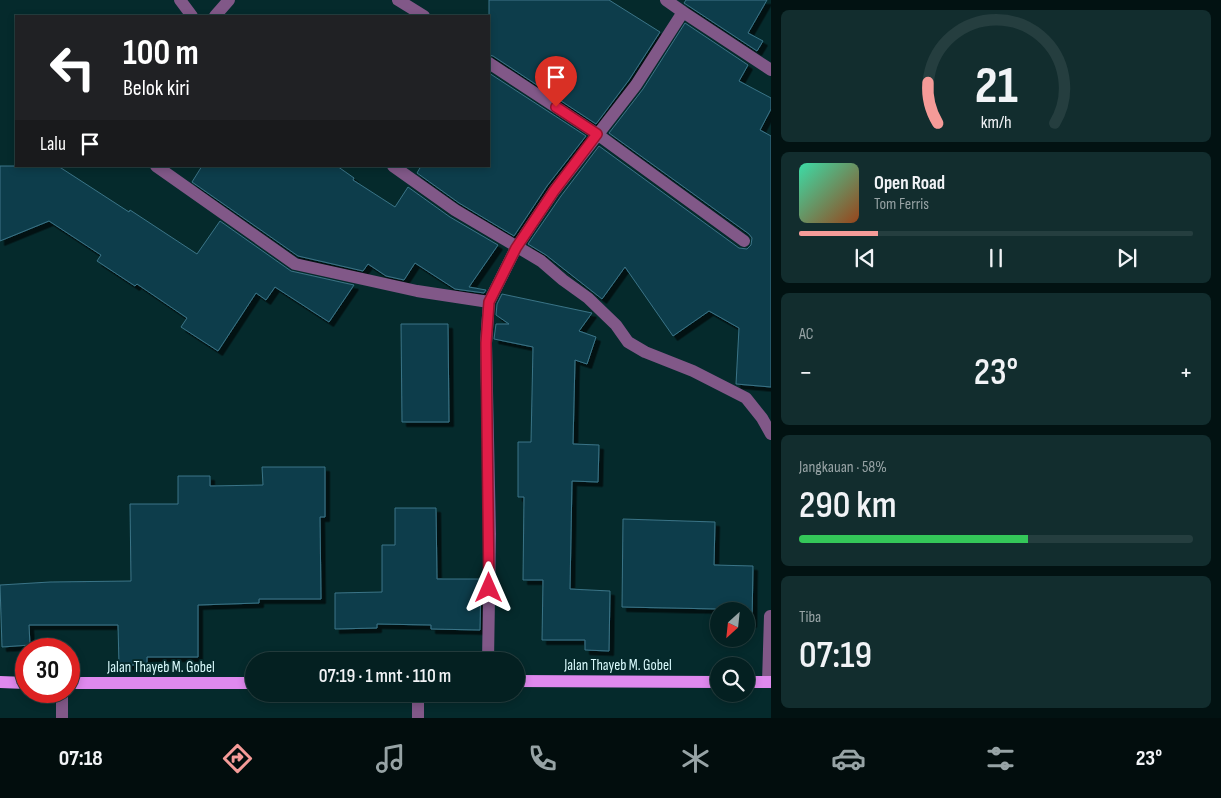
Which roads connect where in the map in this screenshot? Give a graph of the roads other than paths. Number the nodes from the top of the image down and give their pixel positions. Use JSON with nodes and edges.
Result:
{"nodes":[{"id":1,"x":180,"y":0,"type":"edge"},
{"id":2,"x":229,"y":0,"type":"edge"},
{"id":3,"x":398,"y":0,"type":"edge"},
{"id":4,"x":666,"y":0,"type":"edge"},
{"id":5,"x":683,"y":12,"type":"junction"},
{"id":6,"x":191,"y":15,"type":"edge"},
{"id":7,"x":216,"y":15,"type":"edge"},
{"id":8,"x":422,"y":15,"type":"edge"},
{"id":9,"x":490,"y":64,"type":"edge"},
{"id":10,"x":771,"y":70,"type":"edge"},
{"id":11,"x":597,"y":134,"type":"junction"},
{"id":12,"x":157,"y":167,"type":"edge"},
{"id":13,"x":394,"y":167,"type":"edge"},
{"id":14,"x":744,"y":241,"type":"dead end"},
{"id":15,"x":516,"y":248,"type":"junction"},
{"id":16,"x":489,"y":302,"type":"junction"},
{"id":17,"x":771,"y":434,"type":"edge"},
{"id":18,"x":770,"y":616,"type":"edge"},
{"id":19,"x":488,"y":652,"type":"edge"},
{"id":20,"x":525,"y":681,"type":"edge"},
{"id":21,"x":0,"y":682,"type":"edge"},
{"id":22,"x":15,"y":682,"type":"edge"},
{"id":23,"x":710,"y":682,"type":"edge"},
{"id":24,"x":755,"y":682,"type":"edge"},
{"id":25,"x":770,"y":682,"type":"edge"},
{"id":26,"x":80,"y":683,"type":"edge"},
{"id":27,"x":245,"y":683,"type":"edge"},
{"id":28,"x":418,"y":702,"type":"edge"},
{"id":29,"x":62,"y":703,"type":"edge"},
{"id":30,"x":62,"y":718,"type":"edge"},
{"id":31,"x":418,"y":718,"type":"edge"}],
"edges":[{"from":1,"to":6,"type":"street"},
{"from":2,"to":7,"type":"street"},
{"from":3,"to":8,"type":"street"},
{"from":4,"to":5,"type":"street"},
{"from":5,"to":10,"type":"street"},
{"from":5,"to":11,"type":"street"},
{"from":9,"to":11,"type":"street"},
{"from":11,"to":14,"type":"street"},
{"from":11,"to":15,"type":"street"},
{"from":12,"to":16,"type":"street"},
{"from":13,"to":15,"type":"street"},
{"from":15,"to":16,"type":"street"},
{"from":15,"to":17,"type":"street"},
{"from":16,"to":19,"type":"street"},
{"from":18,"to":25,"type":"street"},
{"from":20,"to":23,"type":"main road","name":"Jalan Thayeb M. Gobel"},
{"from":21,"to":22,"type":"main road"},
{"from":24,"to":25,"type":"main road"},
{"from":26,"to":27,"type":"main road","name":"Jalan Thayeb M. Gobel"},
{"from":28,"to":31,"type":"street"},
{"from":29,"to":30,"type":"street"}]}
